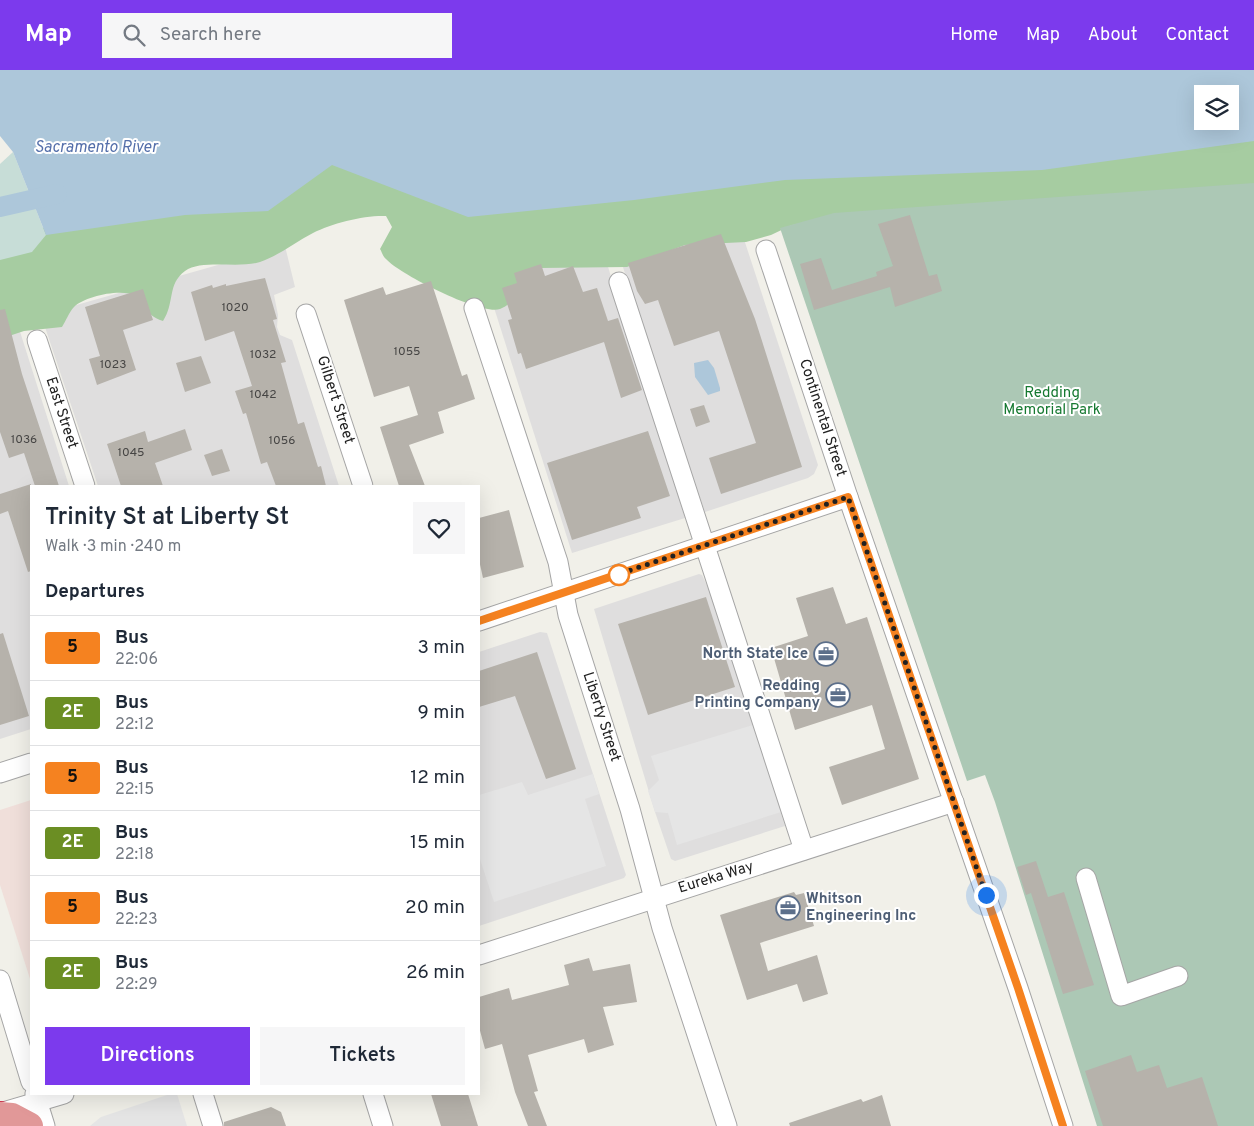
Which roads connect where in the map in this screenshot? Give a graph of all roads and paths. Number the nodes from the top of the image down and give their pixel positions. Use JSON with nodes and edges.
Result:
{"nodes":[{"id":1,"x":766,"y":250,"type":"dead end"},
{"id":2,"x":619,"y":282,"type":"dead end"},
{"id":3,"x":474,"y":308,"type":"dead end"},
{"id":4,"x":306,"y":314,"type":"dead end"},
{"id":5,"x":38,"y":340,"type":"dead end"},
{"id":6,"x":85,"y":485,"type":"edge"},
{"id":7,"x":363,"y":485,"type":"edge"},
{"id":8,"x":848,"y":497,"type":"junction"},
{"id":9,"x":704,"y":545,"type":"junction"},
{"id":10,"x":564,"y":594,"type":"junction"},
{"id":11,"x":480,"y":621,"type":"edge"},
{"id":12,"x":30,"y":763,"type":"edge"},
{"id":13,"x":0,"y":773,"type":"edge"},
{"id":14,"x":954,"y":802,"type":"junction"},
{"id":15,"x":804,"y":850,"type":"junction"},
{"id":16,"x":1086,"y":878,"type":"dead end"},
{"id":17,"x":654,"y":898,"type":"junction"},
{"id":18,"x":480,"y":955,"type":"edge"},
{"id":19,"x":1178,"y":976,"type":"dead end"},
{"id":20,"x":0,"y":980,"type":"edge"},
{"id":21,"x":30,"y":1079,"type":"edge"},
{"id":22,"x":62,"y":1095,"type":"edge"},
{"id":23,"x":203,"y":1095,"type":"edge"},
{"id":24,"x":373,"y":1095,"type":"edge"},
{"id":25,"x":34,"y":1107,"type":"edge"},
{"id":26,"x":0,"y":1115,"type":"edge"},
{"id":27,"x":45,"y":1126,"type":"edge"},
{"id":28,"x":213,"y":1126,"type":"edge"},
{"id":29,"x":383,"y":1126,"type":"edge"},
{"id":30,"x":727,"y":1126,"type":"edge"},
{"id":31,"x":1063,"y":1126,"type":"edge"}],
"edges":[{"from":1,"to":8,"type":"street","name":"Continental Street"},
{"from":2,"to":9,"type":"street"},
{"from":3,"to":10,"type":"street","name":"Liberty Street"},
{"from":4,"to":7,"type":"street","name":"Gilbert Street"},
{"from":5,"to":6,"type":"street","name":"East Street"},
{"from":8,"to":9,"type":"street"},
{"from":8,"to":14,"type":"street","name":"Continental Street"},
{"from":9,"to":10,"type":"street"},
{"from":9,"to":15,"type":"street"},
{"from":10,"to":11,"type":"street"},
{"from":10,"to":17,"type":"street","name":"Liberty Street"},
{"from":12,"to":13,"type":"street"},
{"from":14,"to":15,"type":"street","name":"Eureka Way"},
{"from":14,"to":31,"type":"street","name":"Continental Street"},
{"from":15,"to":17,"type":"street","name":"Eureka Way"},
{"from":16,"to":19,"type":"street"},
{"from":17,"to":18,"type":"street","name":"Eureka Way"},
{"from":17,"to":30,"type":"street","name":"Liberty Street"},
{"from":20,"to":21,"type":"street"},
{"from":22,"to":25,"type":"street"},
{"from":23,"to":28,"type":"street"},
{"from":24,"to":29,"type":"street"},
{"from":25,"to":26,"type":"highway"},
{"from":25,"to":27,"type":"street"}]}
